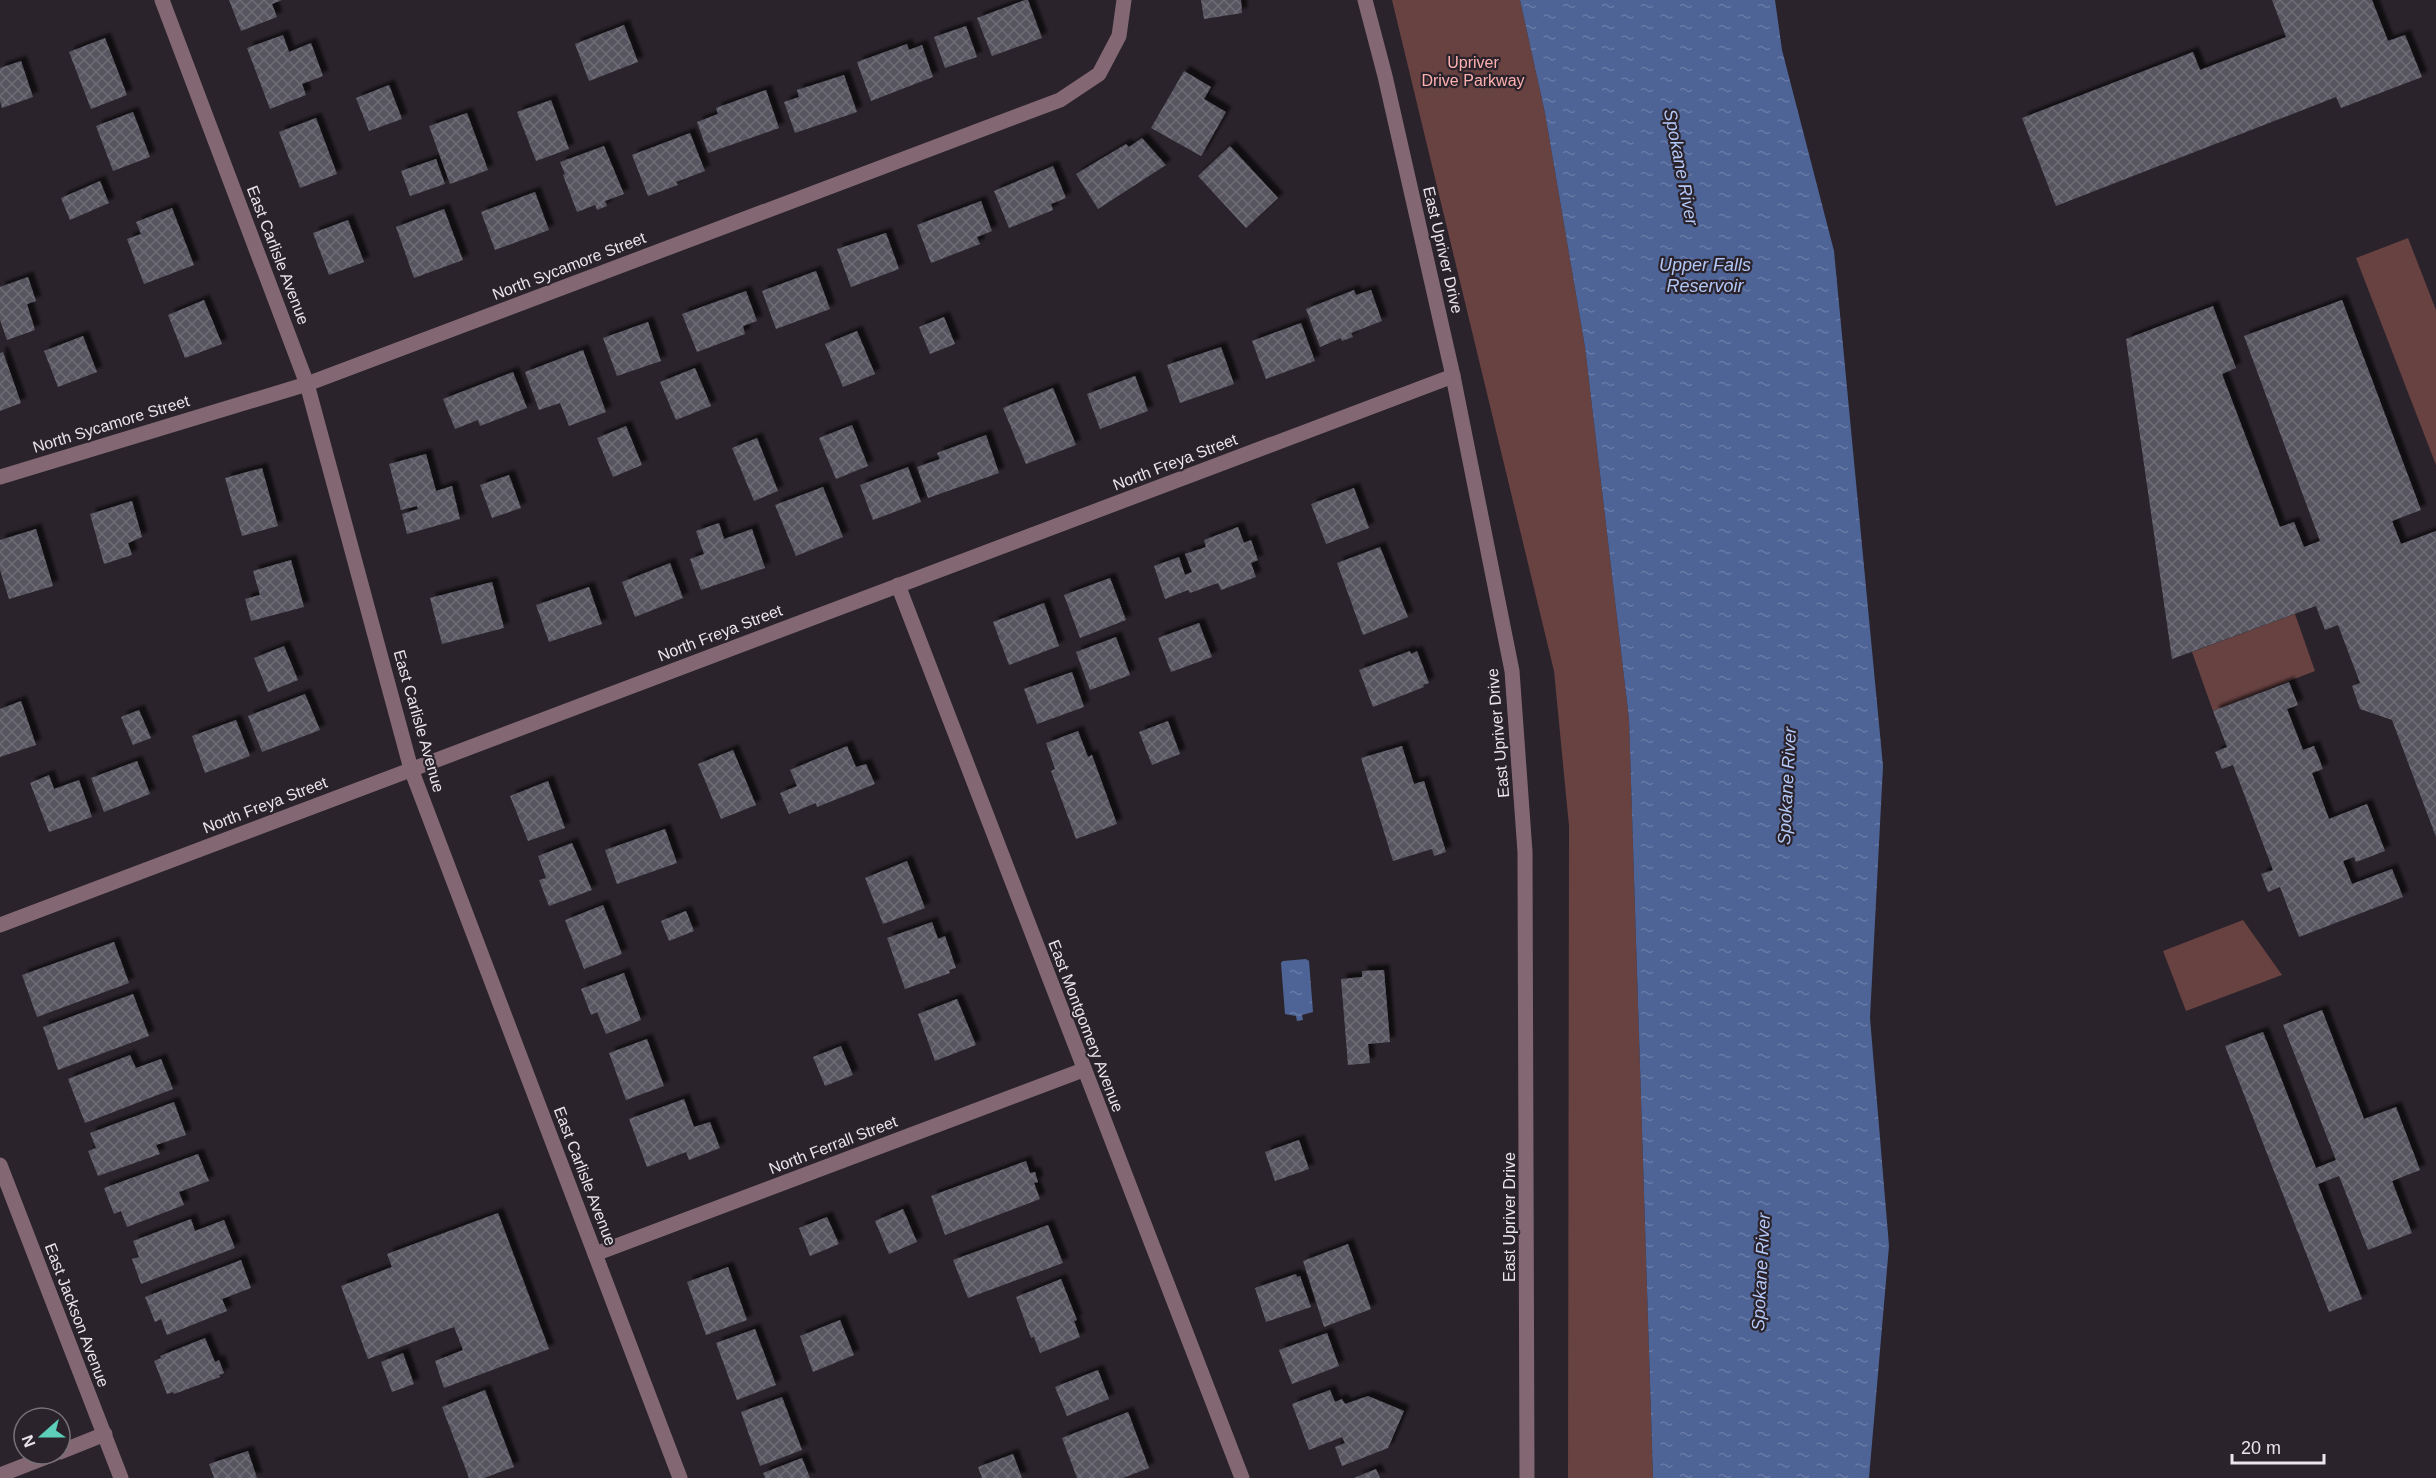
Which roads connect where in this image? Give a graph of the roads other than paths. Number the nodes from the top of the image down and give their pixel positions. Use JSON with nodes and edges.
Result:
{"nodes":[{"id":1,"x":162,"y":0,"type":"edge"},
{"id":2,"x":1124,"y":0,"type":"edge"},
{"id":3,"x":1365,"y":0,"type":"edge"},
{"id":4,"x":1453,"y":376,"type":"junction"},
{"id":5,"x":307,"y":384,"type":"junction"},
{"id":6,"x":0,"y":477,"type":"edge"},
{"id":7,"x":898,"y":585,"type":"junction"},
{"id":8,"x":411,"y":769,"type":"junction"},
{"id":9,"x":0,"y":925,"type":"edge"},
{"id":10,"x":1083,"y":1070,"type":"junction"},
{"id":11,"x":0,"y":1165,"type":"edge"},
{"id":12,"x":595,"y":1254,"type":"junction"},
{"id":13,"x":105,"y":1434,"type":"junction"},
{"id":14,"x":72,"y":1447,"type":"edge"},
{"id":15,"x":23,"y":1466,"type":"edge"},
{"id":16,"x":0,"y":1475,"type":"edge"},
{"id":17,"x":121,"y":1478,"type":"edge"},
{"id":18,"x":680,"y":1478,"type":"edge"},
{"id":19,"x":1242,"y":1478,"type":"edge"},
{"id":20,"x":1527,"y":1478,"type":"edge"}],
"edges":[{"from":1,"to":5,"type":"street","name":"East Carlisle Avenue"},
{"from":2,"to":5,"type":"street","name":"North Sycamore Street"},
{"from":3,"to":4,"type":"street","name":"East Upriver Drive"},
{"from":4,"to":7,"type":"street","name":"North Freya Street"},
{"from":4,"to":20,"type":"street","name":"East Upriver Drive"},
{"from":5,"to":6,"type":"street","name":"North Sycamore Street"},
{"from":5,"to":8,"type":"street","name":"East Carlisle Avenue"},
{"from":7,"to":8,"type":"street","name":"North Freya Street"},
{"from":7,"to":10,"type":"street","name":"East Montgomery Avenue"},
{"from":8,"to":9,"type":"street","name":"North Freya Street"},
{"from":8,"to":12,"type":"street","name":"East Carlisle Avenue"},
{"from":10,"to":12,"type":"street","name":"North Ferrall Street"},
{"from":10,"to":19,"type":"street","name":"East Montgomery Avenue"},
{"from":11,"to":13,"type":"street","name":"East Jackson Avenue"},
{"from":12,"to":18,"type":"street","name":"East Carlisle Avenue"},
{"from":13,"to":14,"type":"street"},
{"from":13,"to":17,"type":"street","name":"East Jackson Avenue"},
{"from":15,"to":16,"type":"street"}]}
